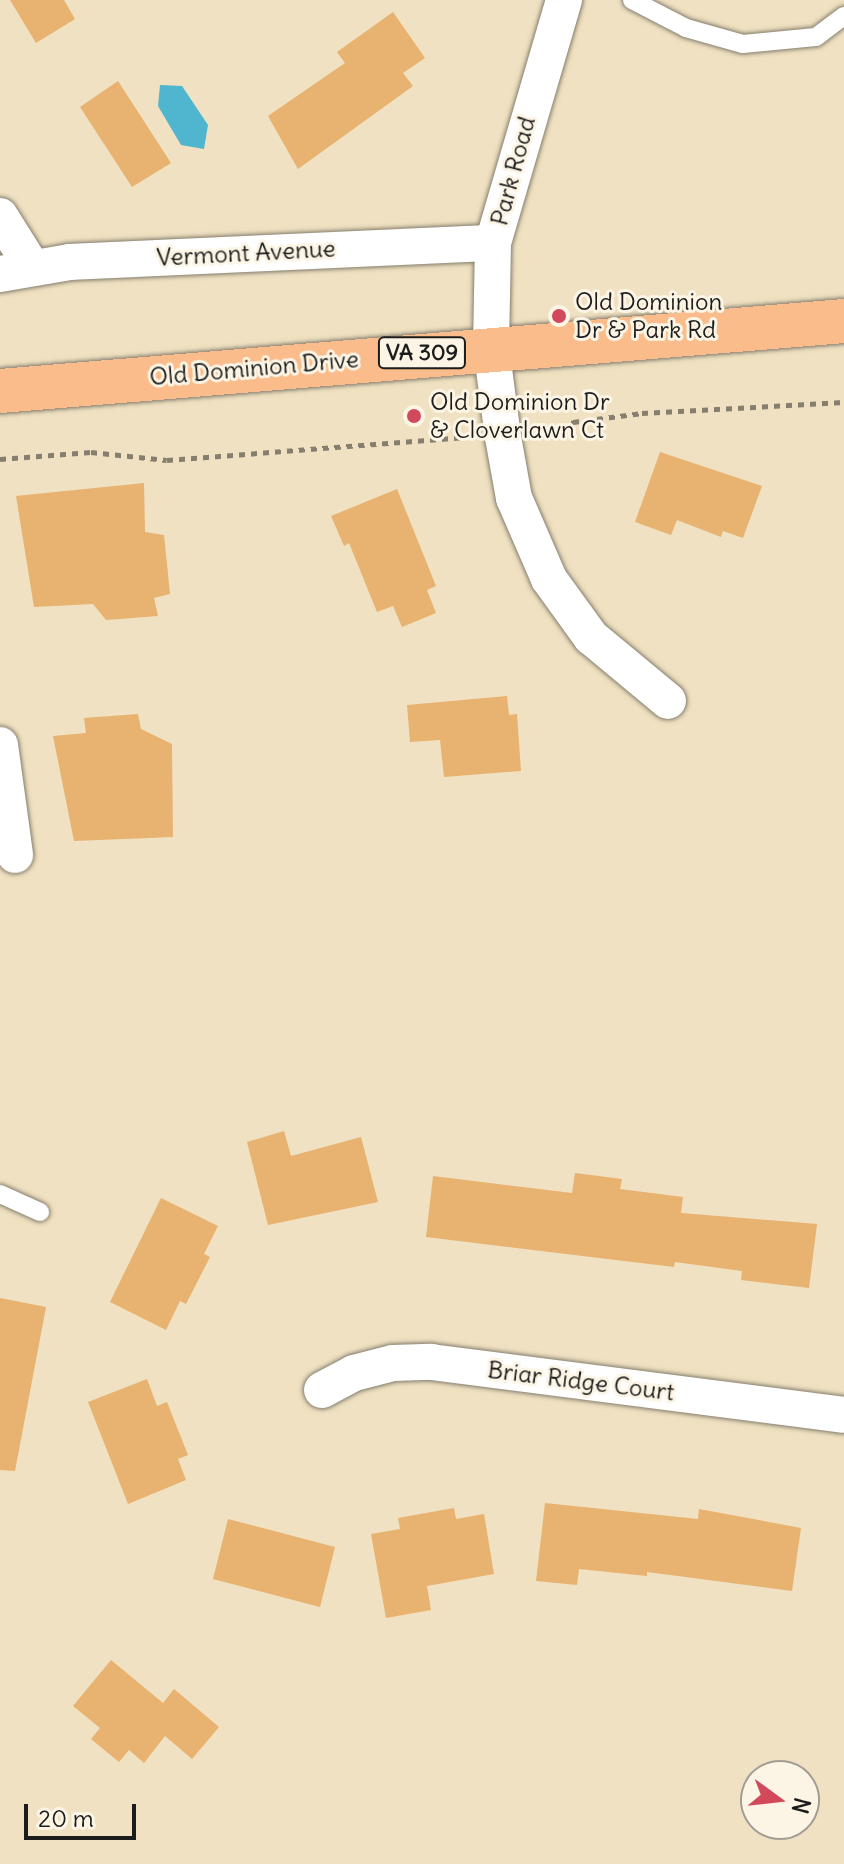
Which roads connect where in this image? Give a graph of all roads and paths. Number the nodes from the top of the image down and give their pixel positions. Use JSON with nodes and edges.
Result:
{"nodes":[{"id":1,"x":564,"y":0,"type":"edge"},
{"id":2,"x":632,"y":0,"type":"edge"},
{"id":3,"x":844,"y":16,"type":"edge"},
{"id":4,"x":0,"y":216,"type":"edge"},
{"id":5,"x":493,"y":243,"type":"junction"},
{"id":6,"x":16,"y":270,"type":"edge"},
{"id":7,"x":844,"y":321,"type":"edge"},
{"id":8,"x":491,"y":347,"type":"junction"},
{"id":9,"x":0,"y":391,"type":"edge"},
{"id":10,"x":844,"y":402,"type":"edge"},
{"id":11,"x":466,"y":437,"type":"dead end"},
{"id":12,"x":539,"y":438,"type":"dead end"},
{"id":13,"x":0,"y":459,"type":"edge"},
{"id":14,"x":668,"y":701,"type":"dead end"},
{"id":15,"x":0,"y":745,"type":"edge"},
{"id":16,"x":15,"y":855,"type":"dead end"},
{"id":17,"x":0,"y":1194,"type":"edge"},
{"id":18,"x":40,"y":1212,"type":"dead end"},
{"id":19,"x":322,"y":1390,"type":"dead end"},
{"id":20,"x":844,"y":1415,"type":"edge"}],
"edges":[{"from":1,"to":5,"type":"street","name":"Park Road"},
{"from":2,"to":3,"type":"lane"},
{"from":4,"to":6,"type":"street"},
{"from":5,"to":6,"type":"street","name":"Vermont Avenue"},
{"from":5,"to":8,"type":"street","name":"Park Road"},
{"from":7,"to":8,"type":"main road","name":"Old Dominion Drive","number":"VA 309"},
{"from":8,"to":9,"type":"main road","name":"Old Dominion Drive","number":"VA 309"},
{"from":8,"to":14,"type":"street","name":"Park Road"},
{"from":10,"to":12,"type":"path"},
{"from":11,"to":13,"type":"path"},
{"from":15,"to":16,"type":"street"},
{"from":17,"to":18,"type":"lane"},
{"from":19,"to":20,"type":"street","name":"Briar Ridge Court"}]}
